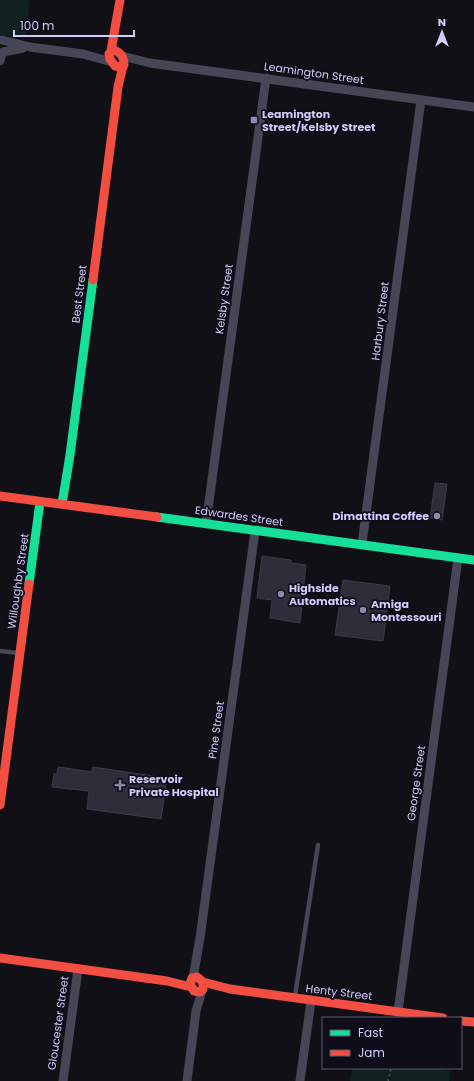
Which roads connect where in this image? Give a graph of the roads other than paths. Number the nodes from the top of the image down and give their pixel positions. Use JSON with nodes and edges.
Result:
{"nodes":[{"id":1,"x":120,"y":0,"type":"edge"},
{"id":2,"x":1,"y":39,"type":"edge"},
{"id":3,"x":30,"y":47,"type":"junction"},
{"id":4,"x":1,"y":55,"type":"edge"},
{"id":5,"x":117,"y":59,"type":"junction"},
{"id":6,"x":266,"y":78,"type":"junction"},
{"id":7,"x":421,"y":100,"type":"junction"},
{"id":8,"x":474,"y":107,"type":"edge"},
{"id":9,"x":0,"y":496,"type":"edge"},
{"id":10,"x":40,"y":502,"type":"junction"},
{"id":11,"x":62,"y":504,"type":"junction"},
{"id":12,"x":206,"y":524,"type":"junction"},
{"id":13,"x":255,"y":530,"type":"junction"},
{"id":14,"x":362,"y":544,"type":"junction"},
{"id":15,"x":458,"y":558,"type":"junction"},
{"id":16,"x":474,"y":560,"type":"edge"},
{"id":17,"x":0,"y":651,"type":"edge"},
{"id":18,"x":20,"y":653,"type":"junction"},
{"id":19,"x":0,"y":805,"type":"edge"},
{"id":20,"x":318,"y":845,"type":"dead end"},
{"id":21,"x":0,"y":958,"type":"edge"},
{"id":22,"x":78,"y":969,"type":"junction"},
{"id":23,"x":197,"y":984,"type":"junction"},
{"id":24,"x":295,"y":998,"type":"junction"},
{"id":25,"x":311,"y":1000,"type":"junction"},
{"id":26,"x":398,"y":1012,"type":"junction"},
{"id":27,"x":436,"y":1017,"type":"edge"},
{"id":28,"x":462,"y":1020,"type":"edge"},
{"id":29,"x":474,"y":1022,"type":"edge"},
{"id":30,"x":63,"y":1081,"type":"edge"},
{"id":31,"x":187,"y":1081,"type":"edge"},
{"id":32,"x":300,"y":1081,"type":"edge"}],
"edges":[{"from":1,"to":5,"type":"street","name":"Best Street"},
{"from":2,"to":3,"type":"street","name":"Leamington Street"},
{"from":2,"to":4,"type":"street"},
{"from":3,"to":4,"type":"street","name":"Leamington Street"},
{"from":3,"to":5,"type":"street","name":"Leamington Street"},
{"from":5,"to":6,"type":"street","name":"Leamington Street"},
{"from":5,"to":11,"type":"street","name":"Best Street"},
{"from":6,"to":7,"type":"street","name":"Leamington Street"},
{"from":6,"to":12,"type":"street","name":"Kelsby Street"},
{"from":7,"to":8,"type":"street","name":"Leamington Street"},
{"from":7,"to":14,"type":"street","name":"Harbury Street"},
{"from":9,"to":10,"type":"street","name":"Edwardes Street"},
{"from":10,"to":11,"type":"street","name":"Edwardes Street"},
{"from":10,"to":18,"type":"street","name":"Willoughby Street"},
{"from":11,"to":12,"type":"street","name":"Edwardes Street"},
{"from":12,"to":13,"type":"street","name":"Edwardes Street"},
{"from":13,"to":14,"type":"street","name":"Edwardes Street"},
{"from":13,"to":23,"type":"street","name":"Pine Street"},
{"from":14,"to":15,"type":"street","name":"Edwardes Street"},
{"from":15,"to":16,"type":"street","name":"Edwardes Street"},
{"from":15,"to":26,"type":"street","name":"George Street"},
{"from":17,"to":18,"type":"lane"},
{"from":18,"to":19,"type":"street","name":"Willoughby Street"},
{"from":20,"to":24,"type":"lane"},
{"from":21,"to":22,"type":"street","name":"Henty Street"},
{"from":22,"to":23,"type":"street","name":"Henty Street"},
{"from":22,"to":30,"type":"street","name":"Gloucester Street"},
{"from":23,"to":24,"type":"street","name":"Henty Street"},
{"from":23,"to":31,"type":"street","name":"Pine Street"},
{"from":24,"to":25,"type":"street","name":"Henty Street"},
{"from":25,"to":26,"type":"street","name":"Henty Street"},
{"from":25,"to":32,"type":"street"},
{"from":26,"to":27,"type":"street","name":"Henty Street"},
{"from":28,"to":29,"type":"street"}]}
